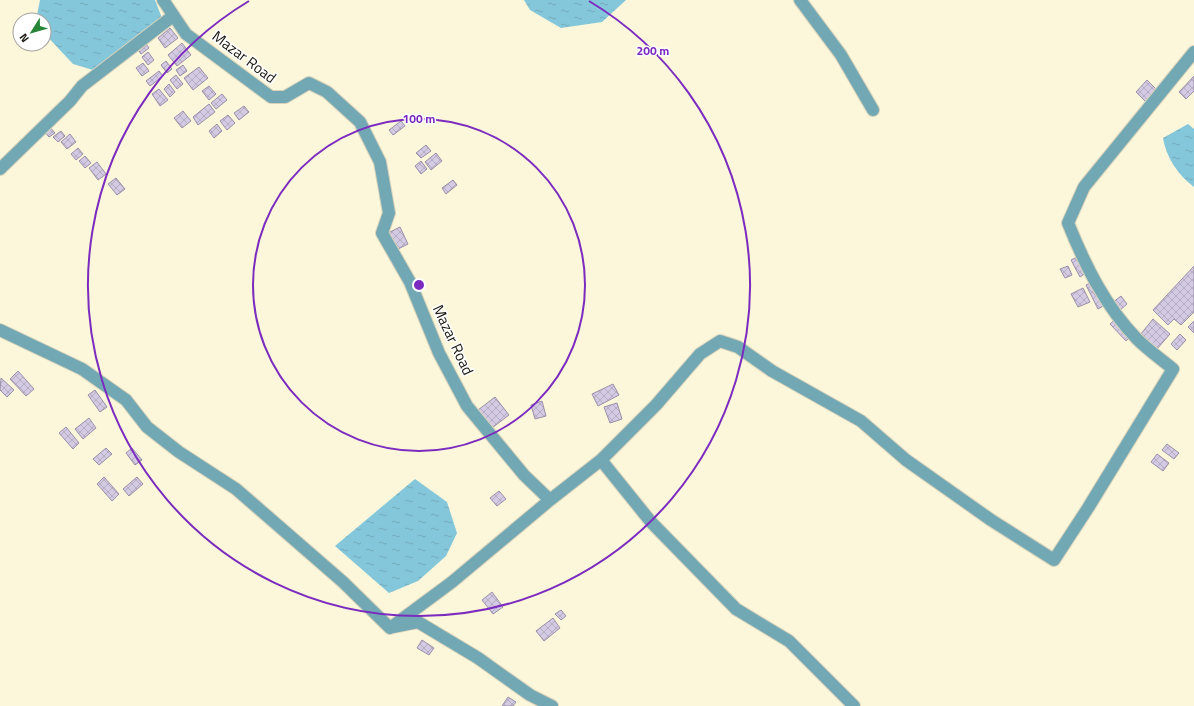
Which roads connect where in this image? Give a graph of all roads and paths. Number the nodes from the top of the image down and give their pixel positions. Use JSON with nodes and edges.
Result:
{"nodes":[{"id":1,"x":163,"y":0,"type":"edge"},
{"id":2,"x":800,"y":0,"type":"edge"},
{"id":3,"x":173,"y":16,"type":"junction"},
{"id":4,"x":1194,"y":52,"type":"edge"},
{"id":5,"x":873,"y":110,"type":"dead end"},
{"id":6,"x":0,"y":169,"type":"edge"},
{"id":7,"x":0,"y":330,"type":"edge"},
{"id":8,"x":601,"y":460,"type":"junction"},
{"id":9,"x":550,"y":500,"type":"junction"},
{"id":10,"x":390,"y":628,"type":"junction"},
{"id":11,"x":552,"y":706,"type":"edge"},
{"id":12,"x":854,"y":706,"type":"edge"}],
"edges":[{"from":1,"to":3,"type":"street","name":"Mazar Road"},
{"from":2,"to":5,"type":"street"},
{"from":3,"to":6,"type":"street"},
{"from":3,"to":9,"type":"street","name":"Mazar Road"},
{"from":4,"to":8,"type":"street"},
{"from":7,"to":10,"type":"street"},
{"from":8,"to":9,"type":"street"},
{"from":8,"to":12,"type":"street"},
{"from":9,"to":10,"type":"street"},
{"from":10,"to":11,"type":"street"}]}
